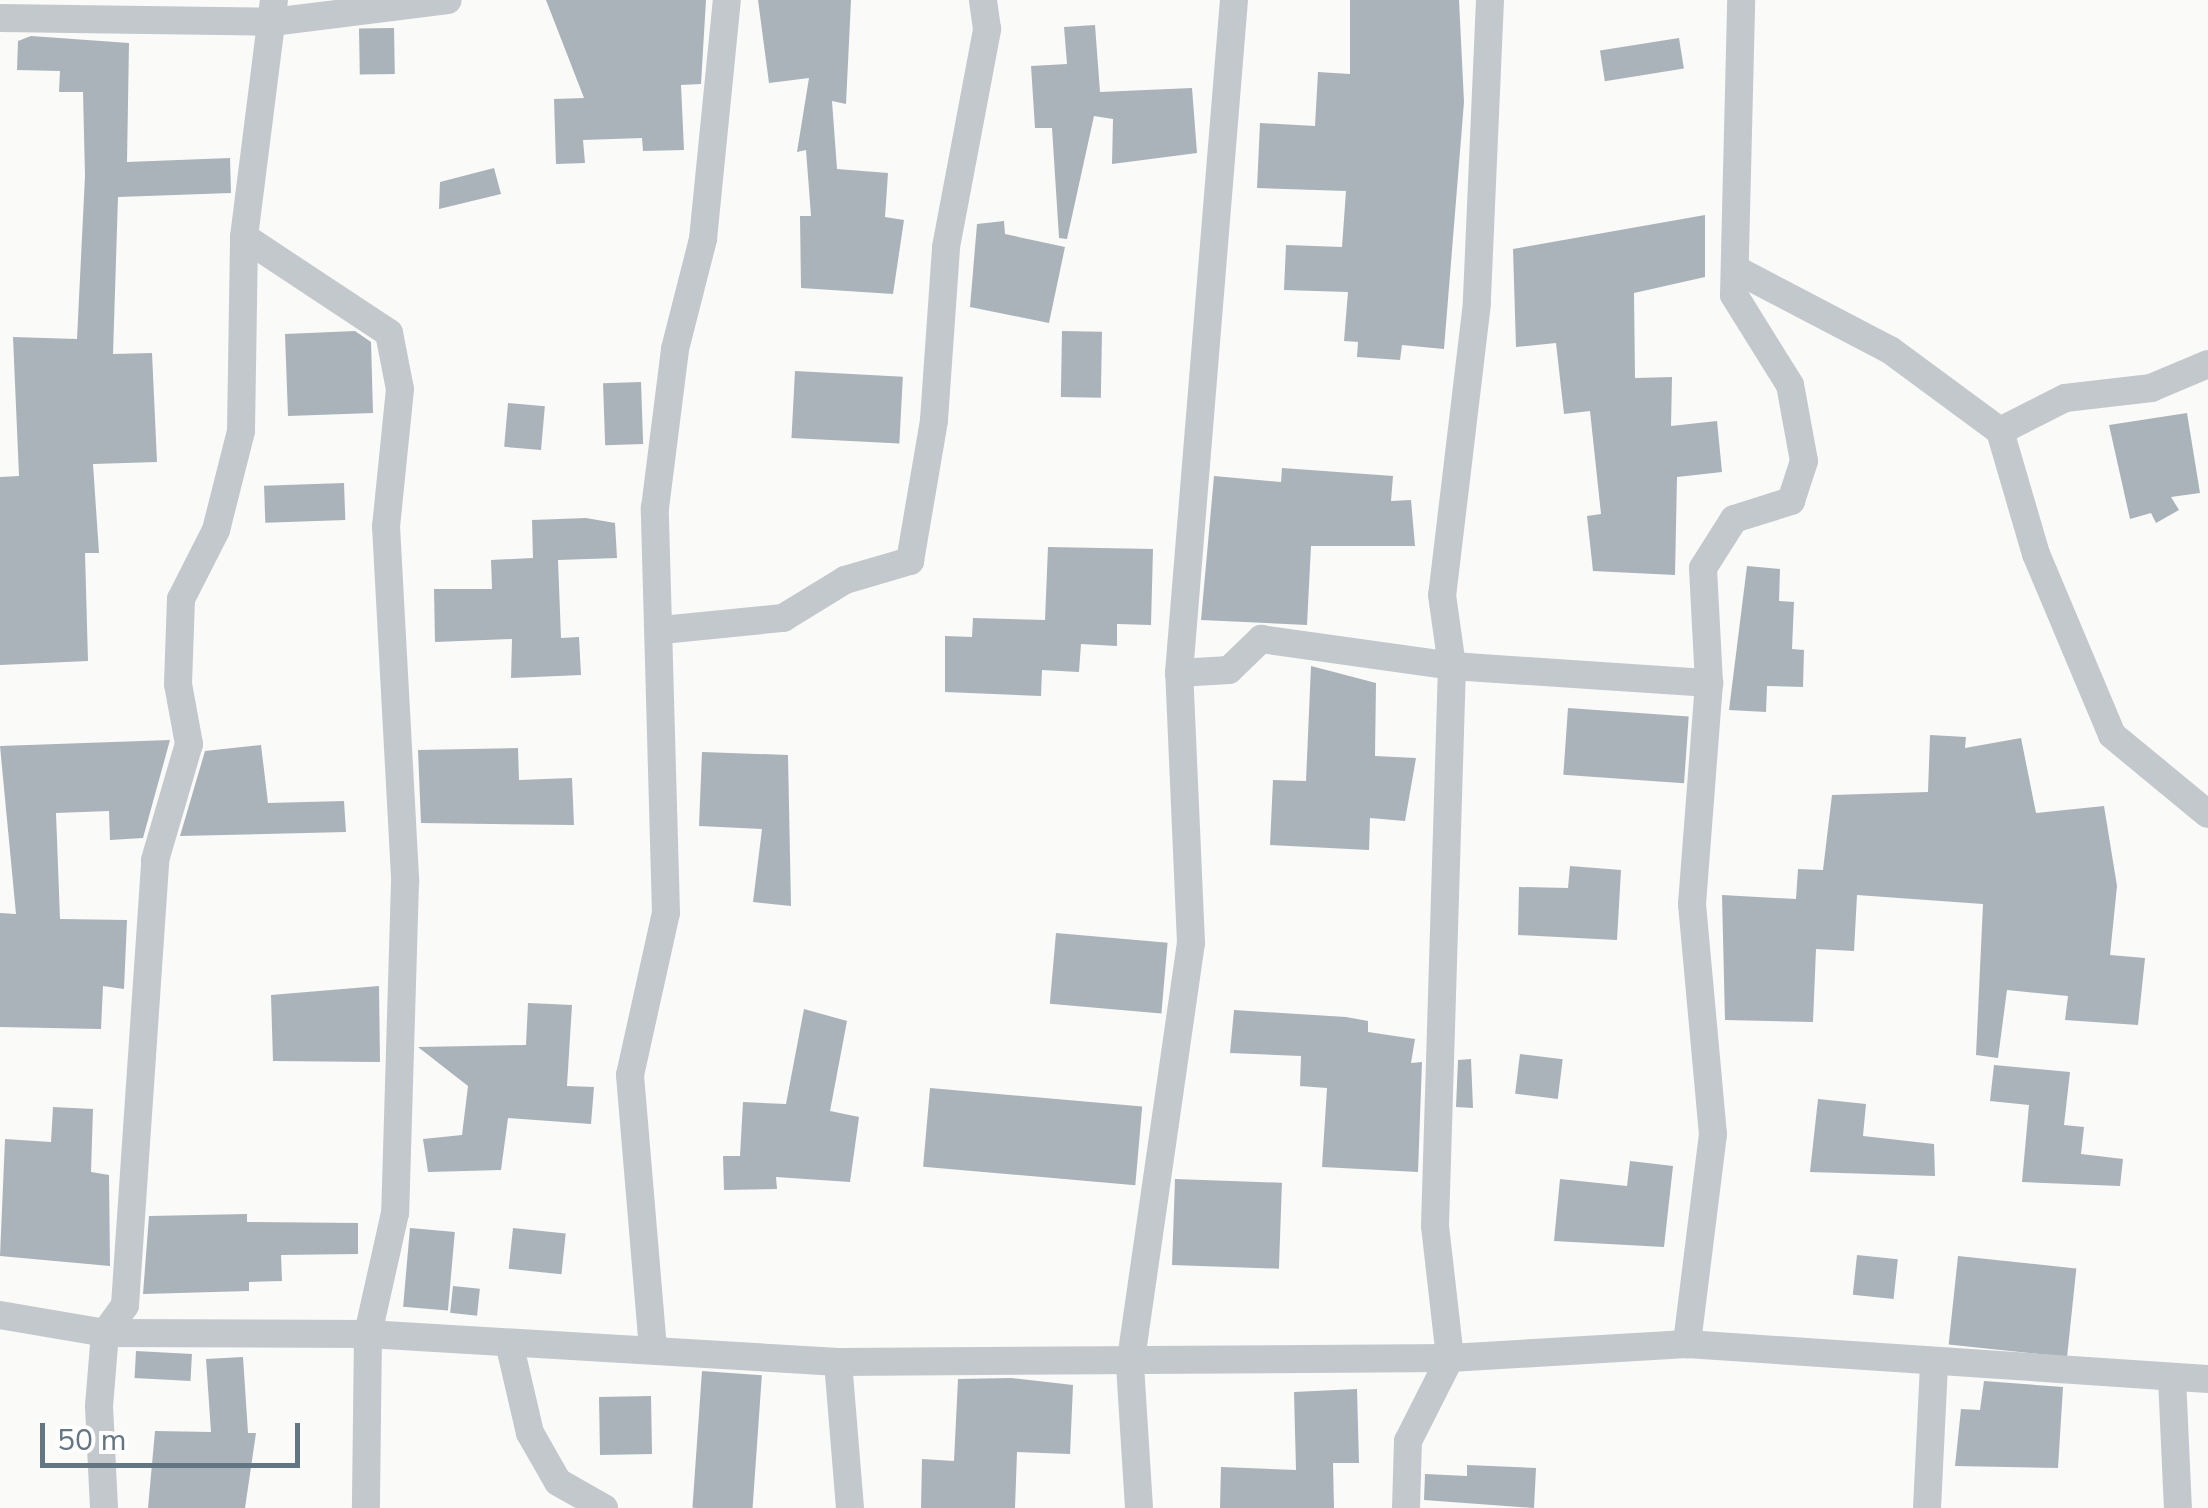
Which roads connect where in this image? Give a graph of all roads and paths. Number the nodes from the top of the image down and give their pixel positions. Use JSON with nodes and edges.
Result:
{"nodes":[{"id":1,"x":448,"y":0,"type":"edge"},
{"id":2,"x":727,"y":0,"type":"edge"},
{"id":3,"x":983,"y":0,"type":"edge"},
{"id":4,"x":1234,"y":0,"type":"edge"},
{"id":5,"x":1490,"y":0,"type":"edge"},
{"id":6,"x":1741,"y":0,"type":"edge"},
{"id":7,"x":273,"y":11,"type":"edge"},
{"id":8,"x":0,"y":18,"type":"edge"},
{"id":9,"x":244,"y":238,"type":"junction"},
{"id":10,"x":1735,"y":269,"type":"junction"},
{"id":11,"x":2208,"y":364,"type":"edge"},
{"id":12,"x":2000,"y":431,"type":"junction"},
{"id":13,"x":662,"y":630,"type":"junction"},
{"id":14,"x":1452,"y":666,"type":"junction"},
{"id":15,"x":1179,"y":673,"type":"junction"},
{"id":16,"x":1709,"y":683,"type":"junction"},
{"id":17,"x":2208,"y":814,"type":"edge"},
{"id":18,"x":0,"y":1316,"type":"edge"},
{"id":19,"x":105,"y":1334,"type":"junction"},
{"id":20,"x":368,"y":1334,"type":"junction"},
{"id":21,"x":1686,"y":1344,"type":"junction"},
{"id":22,"x":510,"y":1347,"type":"junction"},
{"id":23,"x":654,"y":1349,"type":"junction"},
{"id":24,"x":1450,"y":1358,"type":"junction"},
{"id":25,"x":838,"y":1362,"type":"junction"},
{"id":26,"x":1934,"y":1365,"type":"junction"},
{"id":27,"x":1130,"y":1366,"type":"junction"},
{"id":28,"x":2172,"y":1378,"type":"junction"},
{"id":29,"x":2208,"y":1380,"type":"edge"},
{"id":30,"x":104,"y":1508,"type":"edge"},
{"id":31,"x":366,"y":1508,"type":"edge"},
{"id":32,"x":604,"y":1508,"type":"edge"},
{"id":33,"x":850,"y":1508,"type":"edge"},
{"id":34,"x":1139,"y":1508,"type":"edge"},
{"id":35,"x":1406,"y":1508,"type":"edge"},
{"id":36,"x":1927,"y":1508,"type":"edge"},
{"id":37,"x":2178,"y":1508,"type":"edge"}],
"edges":[{"from":1,"to":7,"type":"street"},
{"from":2,"to":13,"type":"street"},
{"from":3,"to":13,"type":"street"},
{"from":4,"to":15,"type":"street"},
{"from":5,"to":14,"type":"street"},
{"from":6,"to":10,"type":"street"},
{"from":7,"to":8,"type":"street"},
{"from":7,"to":9,"type":"street"},
{"from":9,"to":19,"type":"street"},
{"from":9,"to":20,"type":"street"},
{"from":10,"to":12,"type":"street"},
{"from":10,"to":16,"type":"street"},
{"from":11,"to":12,"type":"street"},
{"from":12,"to":17,"type":"street"},
{"from":13,"to":23,"type":"street"},
{"from":14,"to":15,"type":"street"},
{"from":14,"to":16,"type":"street"},
{"from":14,"to":24,"type":"street"},
{"from":15,"to":27,"type":"street"},
{"from":16,"to":21,"type":"street"},
{"from":18,"to":19,"type":"street"},
{"from":19,"to":20,"type":"street"},
{"from":19,"to":30,"type":"street"},
{"from":20,"to":22,"type":"street"},
{"from":20,"to":31,"type":"street"},
{"from":21,"to":24,"type":"street"},
{"from":21,"to":26,"type":"street"},
{"from":22,"to":23,"type":"street"},
{"from":22,"to":32,"type":"street"},
{"from":23,"to":25,"type":"street"},
{"from":24,"to":27,"type":"street"},
{"from":24,"to":35,"type":"street"},
{"from":25,"to":27,"type":"street"},
{"from":25,"to":33,"type":"street"},
{"from":26,"to":28,"type":"street"},
{"from":26,"to":36,"type":"street"},
{"from":27,"to":34,"type":"street"},
{"from":28,"to":29,"type":"street"},
{"from":28,"to":37,"type":"street"}]}
